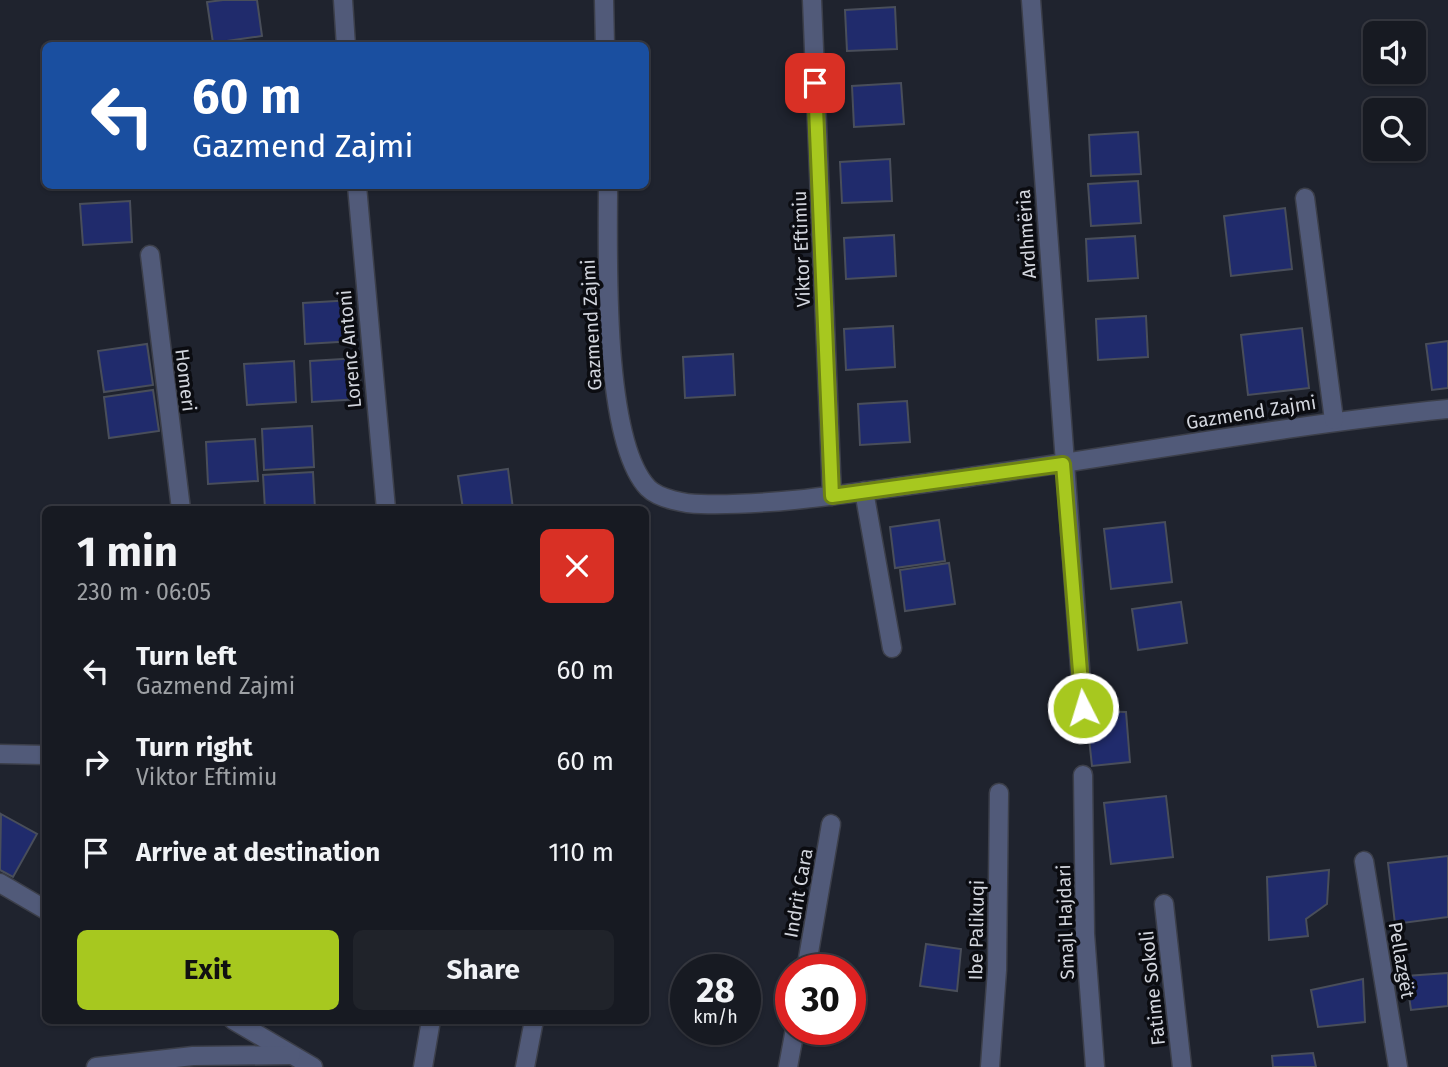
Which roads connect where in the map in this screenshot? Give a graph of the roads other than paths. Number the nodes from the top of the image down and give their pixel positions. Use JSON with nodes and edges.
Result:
{"nodes":[{"id":1,"x":343,"y":0,"type":"edge"},
{"id":2,"x":604,"y":0,"type":"edge"},
{"id":3,"x":812,"y":0,"type":"edge"},
{"id":4,"x":1031,"y":0,"type":"edge"},
{"id":5,"x":346,"y":42,"type":"edge"},
{"id":6,"x":605,"y":42,"type":"edge"},
{"id":7,"x":357,"y":189,"type":"edge"},
{"id":8,"x":608,"y":189,"type":"edge"},
{"id":9,"x":1305,"y":198,"type":"dead end"},
{"id":10,"x":150,"y":255,"type":"dead end"},
{"id":11,"x":1448,"y":409,"type":"edge"},
{"id":12,"x":1334,"y":421,"type":"junction"},
{"id":13,"x":1063,"y":464,"type":"junction"},
{"id":14,"x":864,"y":491,"type":"junction"},
{"id":15,"x":832,"y":496,"type":"junction"},
{"id":16,"x":181,"y":506,"type":"edge"},
{"id":17,"x":386,"y":506,"type":"edge"},
{"id":18,"x":892,"y":648,"type":"dead end"},
{"id":19,"x":1083,"y":708,"type":"dead end"},
{"id":20,"x":0,"y":754,"type":"edge"},
{"id":21,"x":42,"y":755,"type":"edge"},
{"id":22,"x":1083,"y":775,"type":"dead end"},
{"id":23,"x":999,"y":793,"type":"dead end"},
{"id":24,"x":831,"y":824,"type":"dead end"},
{"id":25,"x":1364,"y":861,"type":"dead end"},
{"id":26,"x":0,"y":883,"type":"edge"},
{"id":27,"x":1164,"y":904,"type":"dead end"},
{"id":28,"x":42,"y":908,"type":"edge"},
{"id":29,"x":809,"y":954,"type":"edge"},
{"id":30,"x":240,"y":1024,"type":"edge"},
{"id":31,"x":431,"y":1024,"type":"edge"},
{"id":32,"x":533,"y":1024,"type":"edge"},
{"id":33,"x":792,"y":1045,"type":"edge"},
{"id":34,"x":291,"y":1055,"type":"junction"},
{"id":35,"x":96,"y":1067,"type":"edge"},
{"id":36,"x":313,"y":1067,"type":"edge"},
{"id":37,"x":424,"y":1067,"type":"edge"},
{"id":38,"x":525,"y":1067,"type":"edge"},
{"id":39,"x":788,"y":1067,"type":"edge"},
{"id":40,"x":990,"y":1067,"type":"edge"},
{"id":41,"x":1095,"y":1067,"type":"edge"},
{"id":42,"x":1182,"y":1067,"type":"edge"},
{"id":43,"x":1398,"y":1067,"type":"edge"}],
"edges":[{"from":1,"to":5,"type":"street"},
{"from":2,"to":6,"type":"street"},
{"from":3,"to":15,"type":"street","name":"Viktor Eftimiu"},
{"from":4,"to":13,"type":"street","name":"Ardhmëria"},
{"from":7,"to":17,"type":"street","name":"Lorenc Antoni"},
{"from":8,"to":15,"type":"street","name":"Gazmend Zajmi"},
{"from":9,"to":12,"type":"street"},
{"from":10,"to":16,"type":"street","name":"Homeri"},
{"from":11,"to":12,"type":"street","name":"Gazmend Zajmi"},
{"from":12,"to":13,"type":"street","name":"Gazmend Zajmi"},
{"from":13,"to":14,"type":"street","name":"Gazmend Zajmi"},
{"from":13,"to":19,"type":"street"},
{"from":14,"to":15,"type":"street","name":"Gazmend Zajmi"},
{"from":14,"to":18,"type":"street"},
{"from":20,"to":21,"type":"street"},
{"from":22,"to":41,"type":"street","name":"Smajl Hajdari"},
{"from":23,"to":40,"type":"street","name":"Ibe Palikuqi"},
{"from":24,"to":29,"type":"street","name":"Indrit Cara"},
{"from":25,"to":43,"type":"street","name":"Pellazgët"},
{"from":26,"to":28,"type":"street"},
{"from":27,"to":42,"type":"street","name":"Fatime Sokoli"},
{"from":30,"to":34,"type":"street"},
{"from":31,"to":37,"type":"street"},
{"from":32,"to":38,"type":"street"},
{"from":33,"to":39,"type":"street"},
{"from":34,"to":35,"type":"street"},
{"from":34,"to":36,"type":"street"}]}
